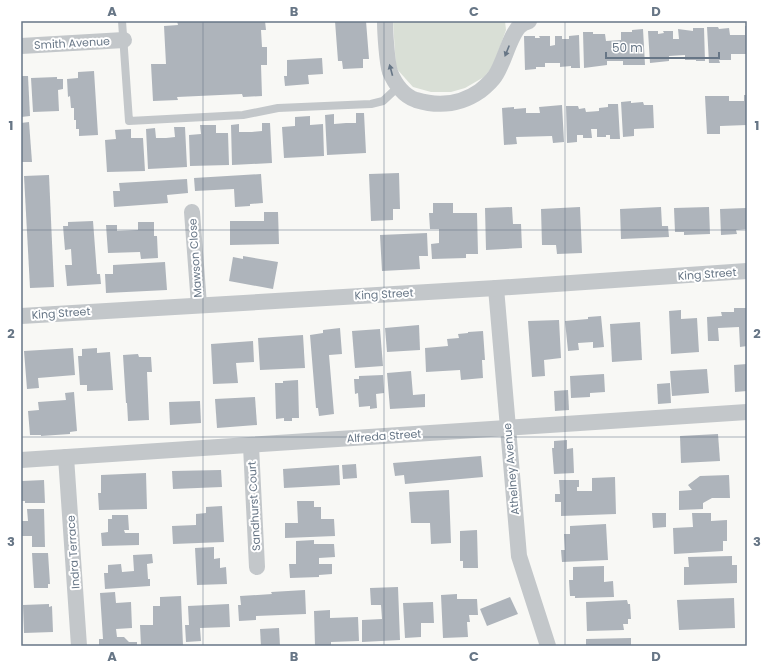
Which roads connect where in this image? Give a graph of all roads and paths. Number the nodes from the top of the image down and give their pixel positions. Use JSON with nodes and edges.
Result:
{"nodes":[{"id":1,"x":122,"y":21,"type":"edge"},
{"id":2,"x":385,"y":21,"type":"edge"},
{"id":3,"x":529,"y":21,"type":"edge"},
{"id":4,"x":124,"y":40,"type":"junction"},
{"id":5,"x":21,"y":46,"type":"edge"},
{"id":6,"x":398,"y":87,"type":"junction"},
{"id":7,"x":192,"y":212,"type":"dead end"},
{"id":8,"x":747,"y":271,"type":"edge"},
{"id":9,"x":496,"y":288,"type":"junction"},
{"id":10,"x":199,"y":305,"type":"junction"},
{"id":11,"x":21,"y":316,"type":"edge"},
{"id":12,"x":747,"y":412,"type":"edge"},
{"id":13,"x":508,"y":428,"type":"junction"},
{"id":14,"x":251,"y":446,"type":"junction"},
{"id":15,"x":66,"y":457,"type":"junction"},
{"id":16,"x":21,"y":460,"type":"edge"},
{"id":17,"x":257,"y":567,"type":"dead end"},
{"id":18,"x":79,"y":646,"type":"edge"},
{"id":19,"x":548,"y":646,"type":"edge"}],
"edges":[{"from":1,"to":4,"type":"lane"},
{"from":6,"to":2,"type":"street","one_way":true},
{"from":3,"to":6,"type":"street","one_way":true},
{"from":4,"to":5,"type":"street","name":"Smith Avenue"},
{"from":4,"to":6,"type":"lane"},
{"from":7,"to":10,"type":"street","name":"Mawson Close"},
{"from":8,"to":9,"type":"street","name":"King Street"},
{"from":9,"to":10,"type":"street","name":"King Street"},
{"from":9,"to":13,"type":"street","name":"Athelney Avenue"},
{"from":10,"to":11,"type":"street","name":"King Street"},
{"from":12,"to":13,"type":"street","name":"Alfreda Street"},
{"from":13,"to":14,"type":"street","name":"Alfreda Street"},
{"from":13,"to":19,"type":"street","name":"Athelney Avenue"},
{"from":14,"to":15,"type":"street","name":"Alfreda Street"},
{"from":14,"to":17,"type":"street","name":"Sandhurst Court"},
{"from":15,"to":16,"type":"street","name":"Alfreda Street"},
{"from":15,"to":18,"type":"street","name":"Indra Terrace"}]}
